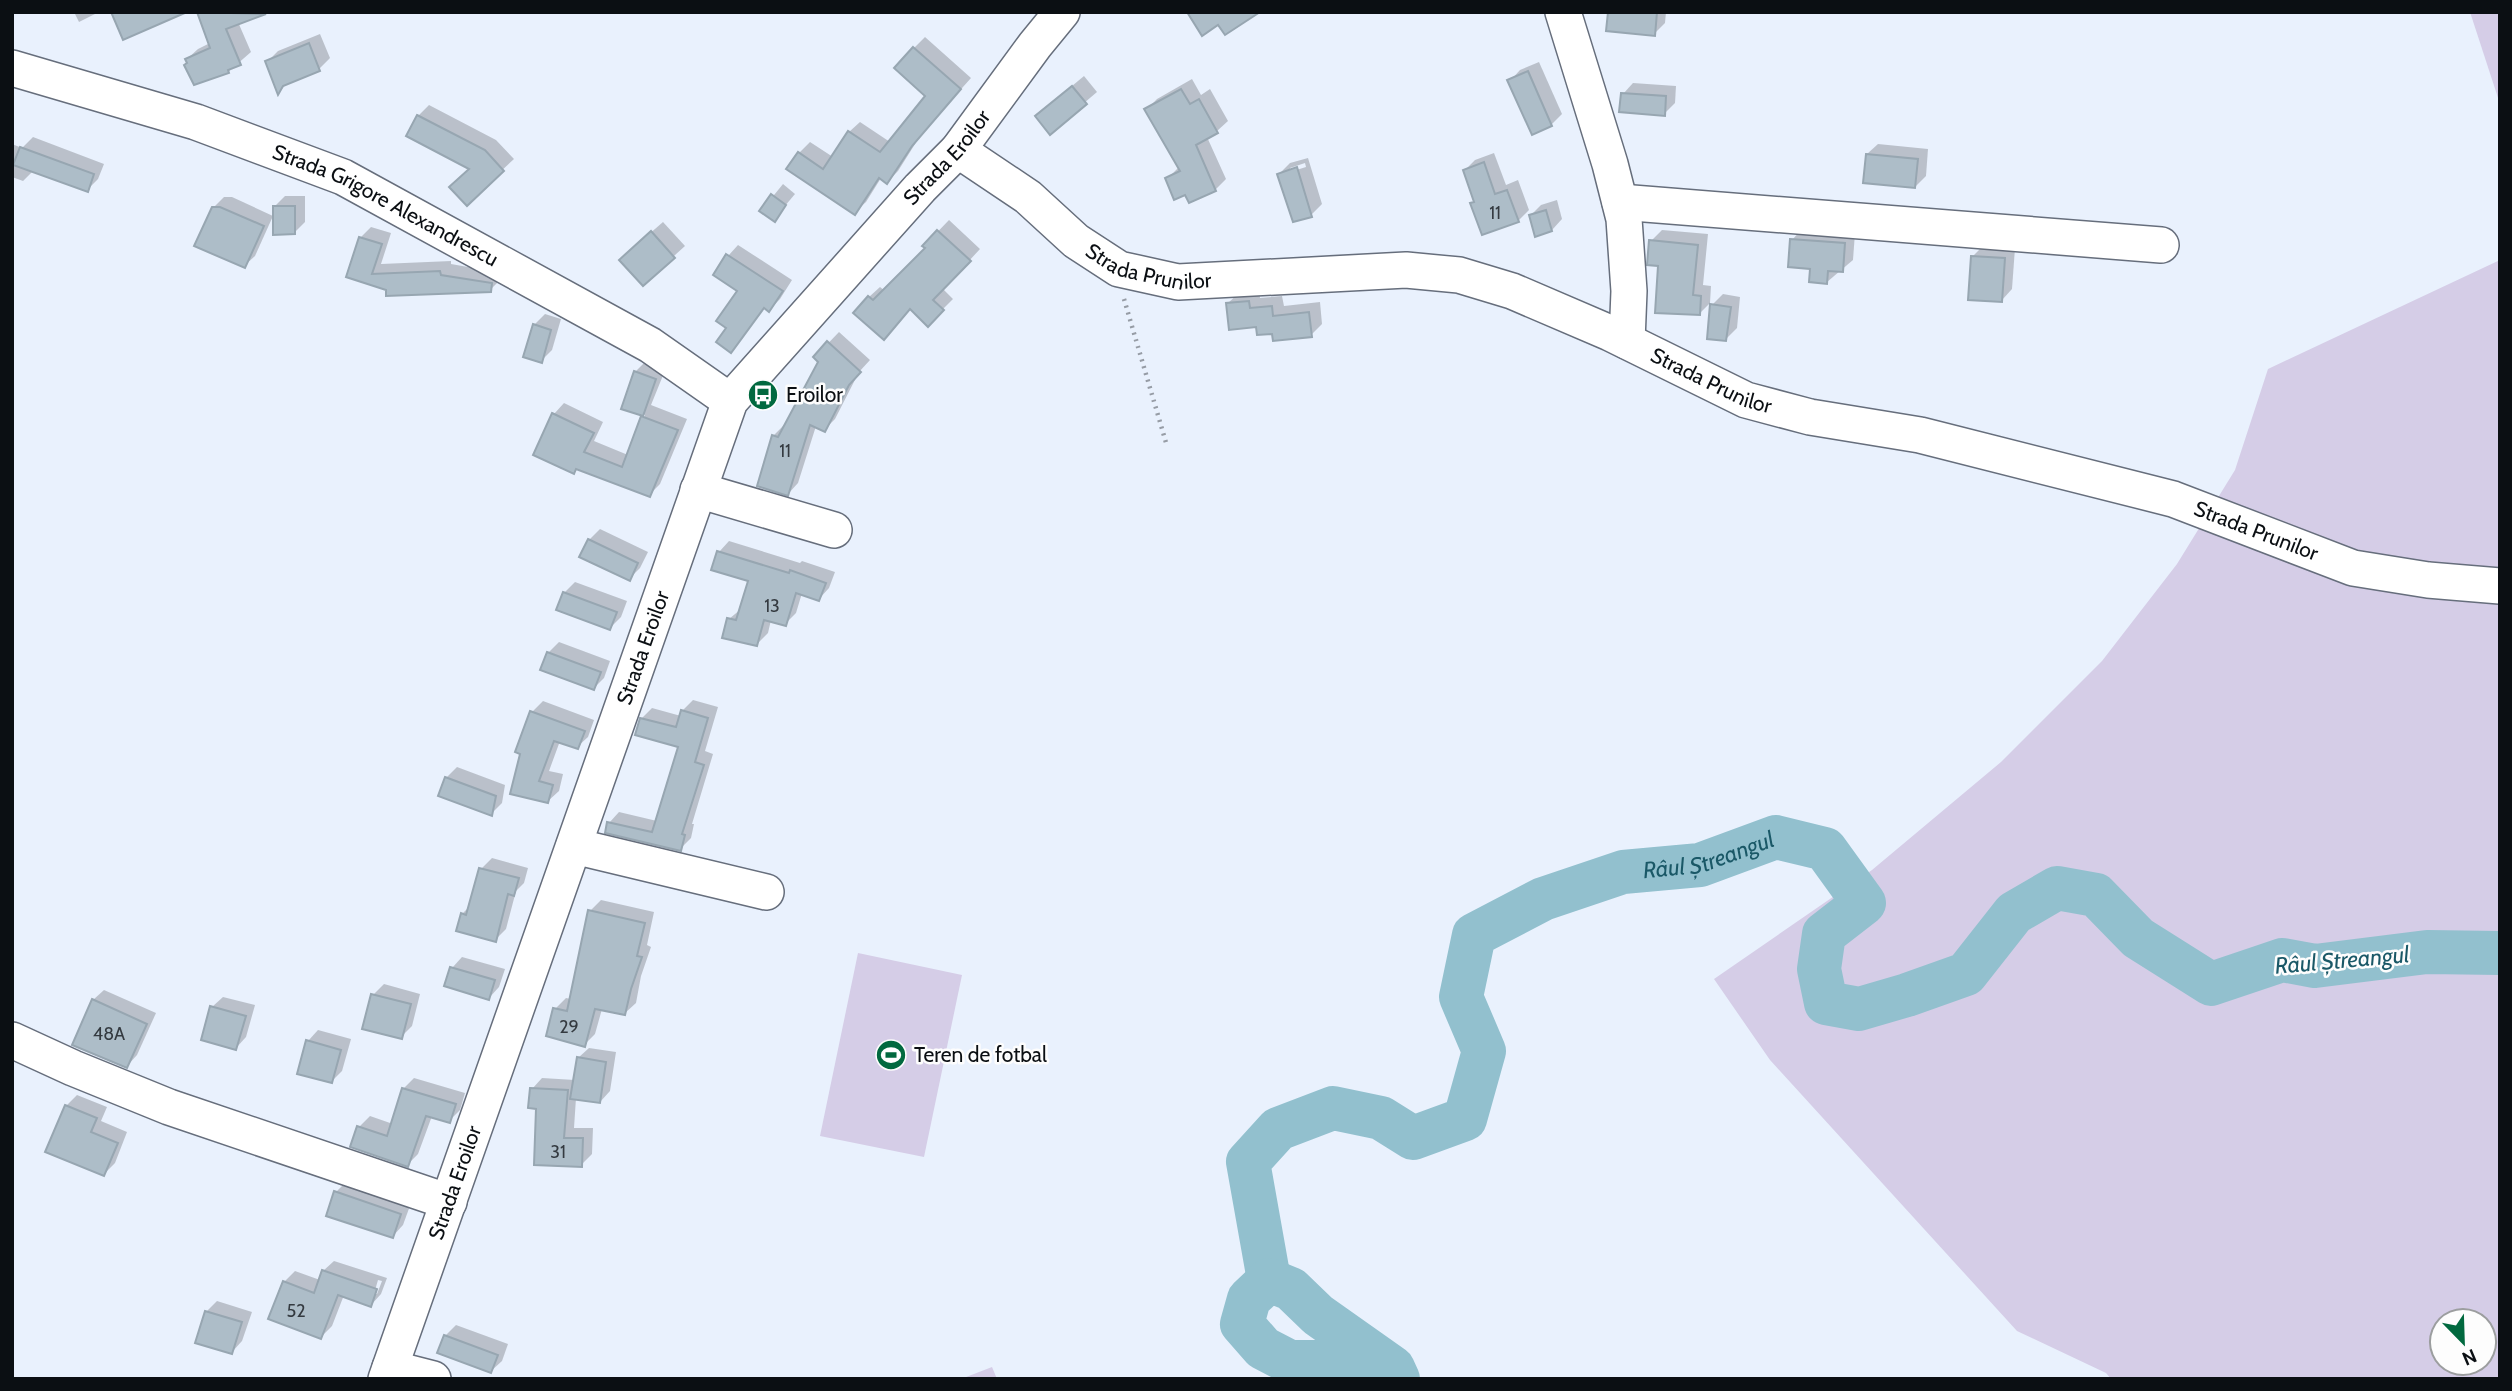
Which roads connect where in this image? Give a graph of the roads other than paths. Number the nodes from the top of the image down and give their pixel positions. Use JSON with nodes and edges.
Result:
{"nodes":[{"id":1,"x":1062,"y":12,"type":"edge"},
{"id":2,"x":1563,"y":12,"type":"edge"},
{"id":3,"x":12,"y":68,"type":"edge"},
{"id":4,"x":958,"y":150,"type":"junction"},
{"id":5,"x":1620,"y":202,"type":"junction"},
{"id":6,"x":2161,"y":246,"type":"dead end"},
{"id":7,"x":1627,"y":341,"type":"junction"},
{"id":8,"x":730,"y":401,"type":"junction"},
{"id":9,"x":698,"y":490,"type":"junction"},
{"id":10,"x":834,"y":530,"type":"dead end"},
{"id":11,"x":2500,"y":586,"type":"edge"},
{"id":12,"x":574,"y":846,"type":"junction"},
{"id":13,"x":766,"y":892,"type":"dead end"},
{"id":14,"x":12,"y":1040,"type":"edge"},
{"id":15,"x":449,"y":1202,"type":"junction"},
{"id":16,"x":388,"y":1373,"type":"edge"},
{"id":17,"x":433,"y":1379,"type":"edge"}],
"edges":[{"from":1,"to":4,"type":"street","name":"Strada Eroilor"},
{"from":2,"to":5,"type":"street"},
{"from":3,"to":8,"type":"street","name":"Strada Grigore Alexandrescu"},
{"from":4,"to":7,"type":"street","name":"Strada Prunilor"},
{"from":4,"to":8,"type":"street","name":"Strada Eroilor"},
{"from":5,"to":6,"type":"street"},
{"from":5,"to":7,"type":"street"},
{"from":7,"to":11,"type":"street","name":"Strada Prunilor"},
{"from":8,"to":9,"type":"street","name":"Strada Eroilor"},
{"from":9,"to":10,"type":"street"},
{"from":9,"to":12,"type":"street","name":"Strada Eroilor"},
{"from":12,"to":13,"type":"street"},
{"from":12,"to":15,"type":"street","name":"Strada Eroilor"},
{"from":14,"to":15,"type":"street"},
{"from":15,"to":16,"type":"street","name":"Strada Eroilor"},
{"from":16,"to":17,"type":"street"}]}
